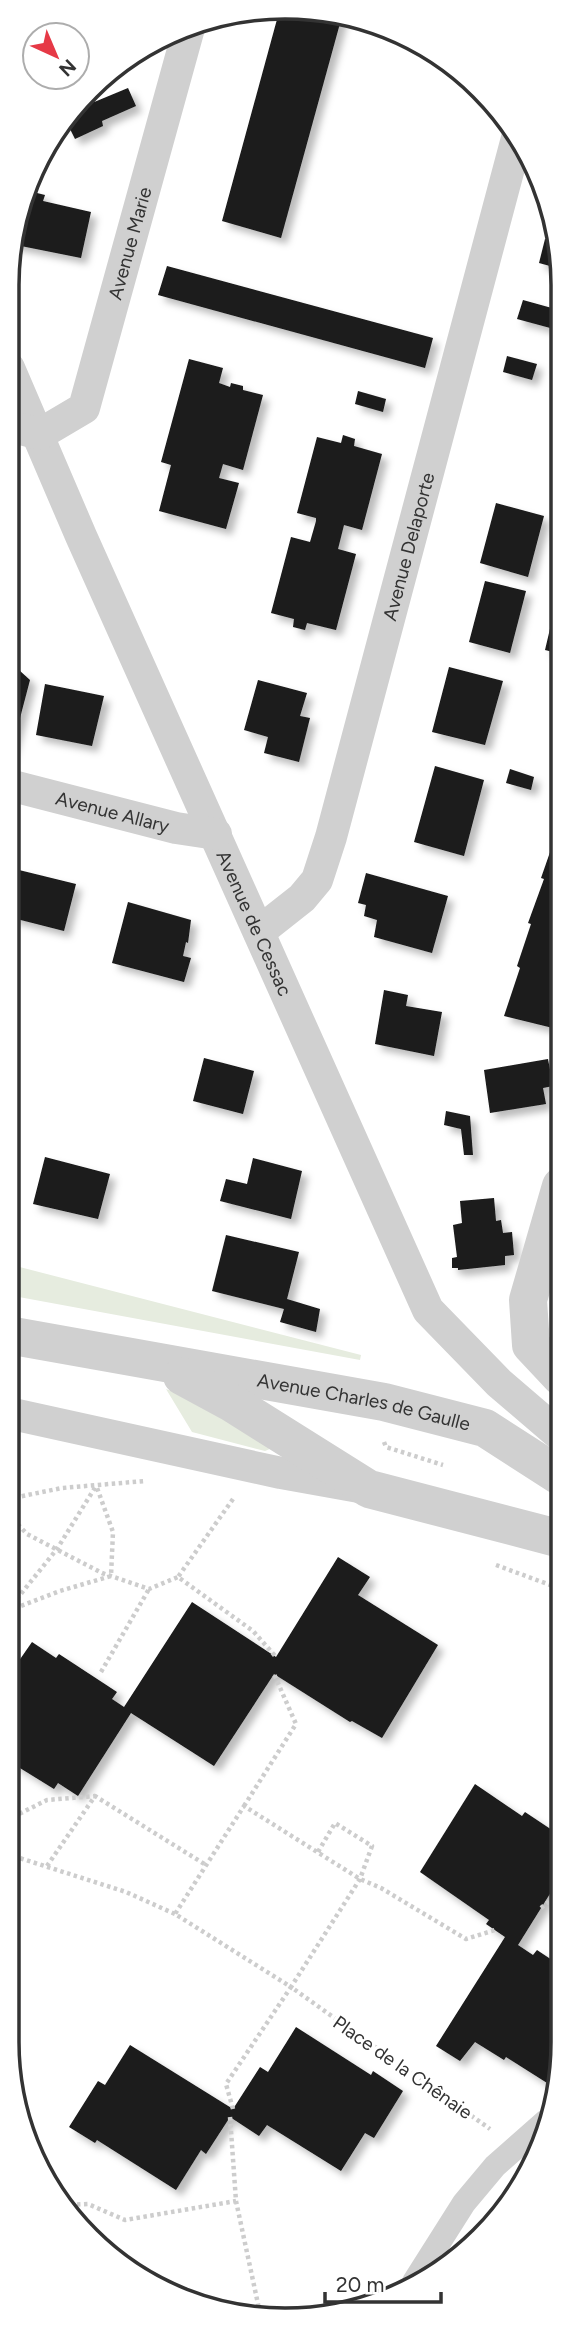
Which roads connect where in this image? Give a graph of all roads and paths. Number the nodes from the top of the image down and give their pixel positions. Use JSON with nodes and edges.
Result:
{"nodes":[{"id":1,"x":187,"y":37,"type":"edge"},
{"id":2,"x":514,"y":150,"type":"edge"},
{"id":3,"x":19,"y":389,"type":"edge"},
{"id":4,"x":19,"y":429,"type":"edge"},
{"id":5,"x":40,"y":434,"type":"junction"},
{"id":6,"x":19,"y":788,"type":"edge"},
{"id":7,"x":216,"y":834,"type":"junction"},
{"id":8,"x":259,"y":932,"type":"junction"},
{"id":9,"x":551,"y":1221,"type":"edge"},
{"id":10,"x":19,"y":1337,"type":"edge"},
{"id":11,"x":156,"y":1361,"type":"junction"},
{"id":12,"x":551,"y":1366,"type":"edge"},
{"id":13,"x":19,"y":1415,"type":"edge"},
{"id":14,"x":551,"y":1427,"type":"edge"},
{"id":15,"x":551,"y":1467,"type":"edge"},
{"id":16,"x":369,"y":1489,"type":"junction"},
{"id":17,"x":239,"y":1490,"type":"dead end"},
{"id":18,"x":19,"y":1526,"type":"edge"},
{"id":19,"x":551,"y":1536,"type":"edge"},
{"id":20,"x":57,"y":1549,"type":"junction"},
{"id":21,"x":487,"y":1562,"type":"dead end"},
{"id":22,"x":111,"y":1576,"type":"junction"},
{"id":23,"x":178,"y":1577,"type":"junction"},
{"id":24,"x":551,"y":1585,"type":"edge"},
{"id":25,"x":149,"y":1589,"type":"junction"},
{"id":26,"x":19,"y":1596,"type":"edge"},
{"id":27,"x":19,"y":1606,"type":"edge"},
{"id":28,"x":276,"y":1657,"type":"dead end"},
{"id":29,"x":101,"y":1672,"type":"dead end"},
{"id":30,"x":274,"y":1674,"type":"dead end"},
{"id":31,"x":95,"y":1797,"type":"junction"},
{"id":32,"x":244,"y":1806,"type":"junction"},
{"id":33,"x":19,"y":1814,"type":"edge"},
{"id":34,"x":318,"y":1852,"type":"junction"},
{"id":35,"x":19,"y":1858,"type":"edge"},
{"id":36,"x":206,"y":1865,"type":"junction"},
{"id":37,"x":47,"y":1866,"type":"junction"},
{"id":38,"x":360,"y":1879,"type":"junction"},
{"id":39,"x":551,"y":1900,"type":"edge"},
{"id":40,"x":541,"y":1908,"type":"dead end"},
{"id":41,"x":175,"y":1914,"type":"junction"},
{"id":42,"x":495,"y":1930,"type":"dead end"},
{"id":43,"x":291,"y":1987,"type":"junction"},
{"id":44,"x":233,"y":2109,"type":"dead end"},
{"id":45,"x":230,"y":2117,"type":"dead end"},
{"id":46,"x":536,"y":2131,"type":"edge"},
{"id":47,"x":513,"y":2151,"type":"junction"},
{"id":48,"x":236,"y":2201,"type":"junction"},
{"id":49,"x":74,"y":2205,"type":"edge"},
{"id":50,"x":423,"y":2269,"type":"edge"},
{"id":51,"x":258,"y":2306,"type":"edge"}],
"edges":[{"from":1,"to":5,"type":"street","name":"Avenue Marie"},
{"from":2,"to":8,"type":"street","name":"Avenue Delaporte"},
{"from":3,"to":5,"type":"street","name":"Avenue de Cessac"},
{"from":4,"to":5,"type":"street"},
{"from":5,"to":7,"type":"street","name":"Avenue de Cessac"},
{"from":6,"to":7,"type":"street","name":"Avenue Allary"},
{"from":7,"to":8,"type":"street","name":"Avenue de Cessac"},
{"from":8,"to":14,"type":"street","name":"Avenue de Cessac"},
{"from":9,"to":12,"type":"street"},
{"from":10,"to":11,"type":"street","name":"Avenue Charles de Gaulle"},
{"from":11,"to":15,"type":"street","name":"Avenue Charles de Gaulle"},
{"from":11,"to":16,"type":"street","name":"Avenue Charles de Gaulle"},
{"from":13,"to":16,"type":"street","name":"Avenue Charles de Gaulle"},
{"from":16,"to":19,"type":"street","name":"Avenue Charles de Gaulle"},
{"from":17,"to":23,"type":"path"},
{"from":18,"to":20,"type":"path"},
{"from":20,"to":22,"type":"path"},
{"from":20,"to":22,"type":"path"},
{"from":20,"to":26,"type":"path"},
{"from":21,"to":24,"type":"path"},
{"from":22,"to":25,"type":"path"},
{"from":22,"to":27,"type":"path"},
{"from":23,"to":25,"type":"path"},
{"from":23,"to":28,"type":"path"},
{"from":25,"to":29,"type":"path"},
{"from":30,"to":32,"type":"path"},
{"from":31,"to":33,"type":"path"},
{"from":31,"to":36,"type":"path"},
{"from":31,"to":37,"type":"path"},
{"from":32,"to":34,"type":"path"},
{"from":32,"to":36,"type":"path"},
{"from":34,"to":38,"type":"path"},
{"from":34,"to":38,"type":"path"},
{"from":35,"to":37,"type":"path","name":"Place de la Chênaie"},
{"from":36,"to":41,"type":"path"},
{"from":37,"to":41,"type":"path","name":"Place de la Chênaie"},
{"from":38,"to":42,"type":"path"},
{"from":38,"to":43,"type":"path"},
{"from":39,"to":40,"type":"path"},
{"from":41,"to":43,"type":"path","name":"Place de la Chênaie"},
{"from":43,"to":44,"type":"path"},
{"from":43,"to":47,"type":"path","name":"Place de la Chênaie"},
{"from":45,"to":48,"type":"path"},
{"from":46,"to":47,"type":"street"},
{"from":47,"to":50,"type":"street"},
{"from":48,"to":49,"type":"path"},
{"from":48,"to":51,"type":"path"}]}
